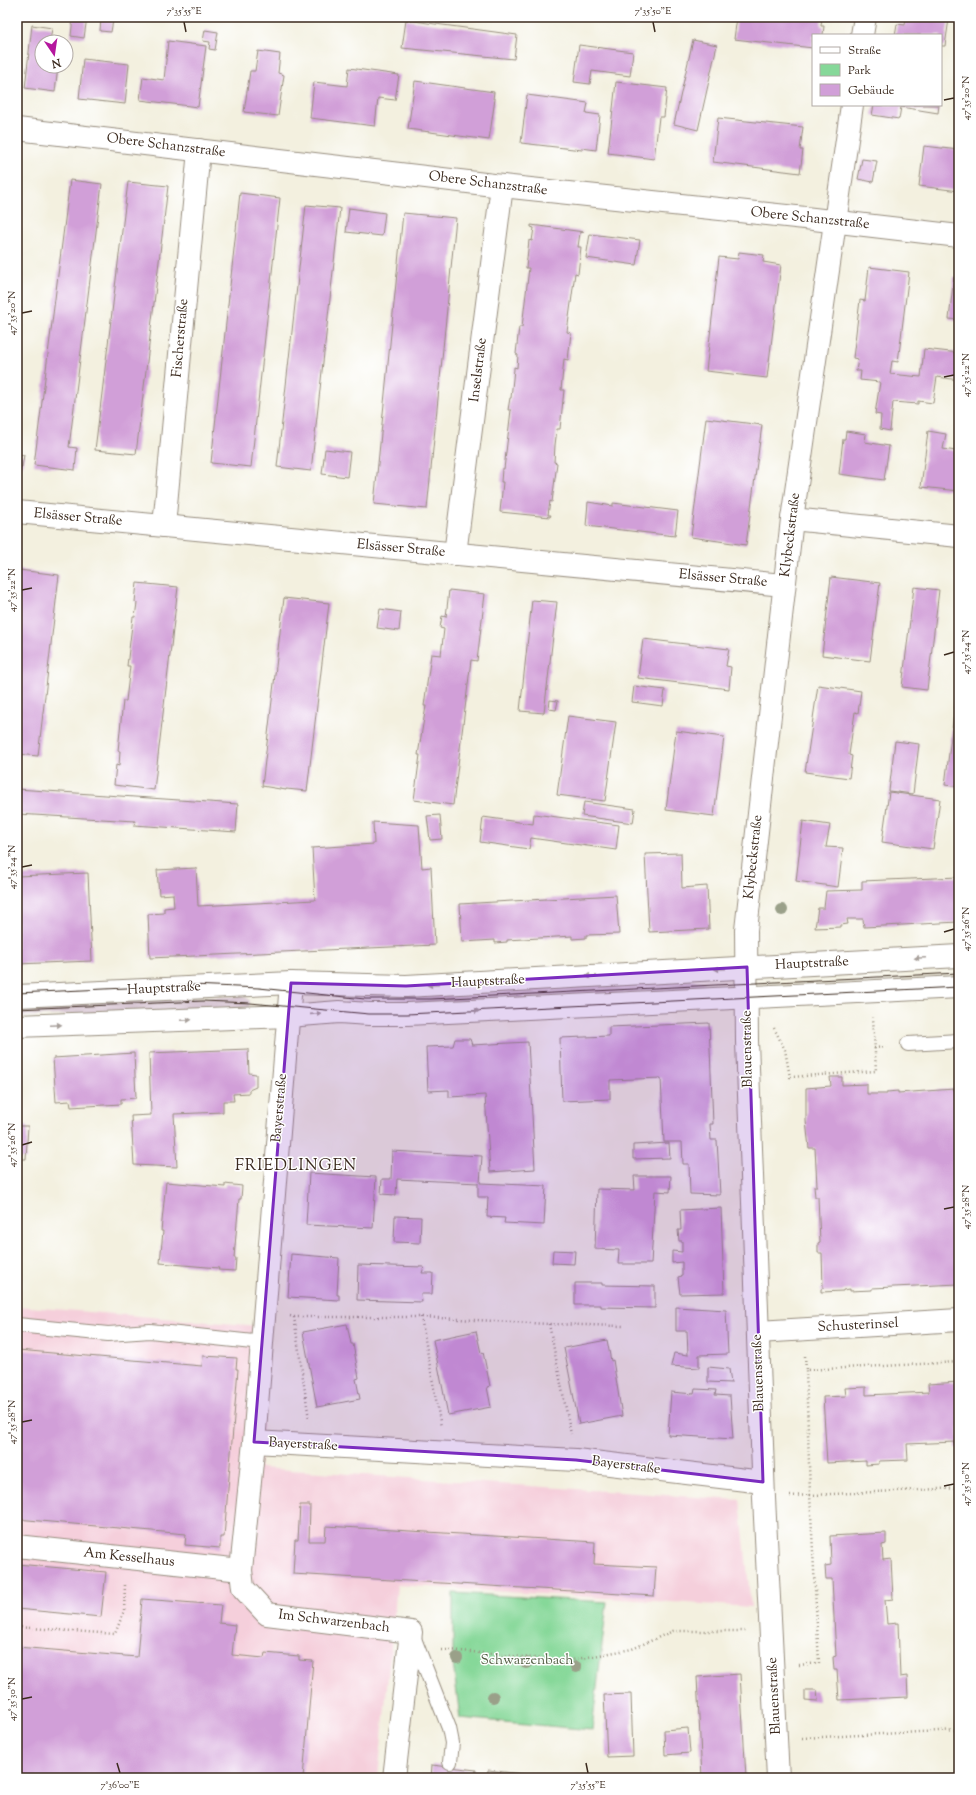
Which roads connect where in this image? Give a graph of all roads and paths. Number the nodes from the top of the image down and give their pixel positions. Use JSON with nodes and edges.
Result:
{"nodes":[{"id":1,"x":865,"y":17,"type":"edge"},
{"id":2,"x":862,"y":34,"type":"edge"},
{"id":3,"x":852,"y":106,"type":"edge"},
{"id":4,"x":17,"y":128,"type":"edge"},
{"id":5,"x":199,"y":150,"type":"junction"},
{"id":6,"x":502,"y":186,"type":"junction"},
{"id":7,"x":836,"y":222,"type":"junction"},
{"id":8,"x":959,"y":236,"type":"edge"},
{"id":9,"x":17,"y":512,"type":"edge"},
{"id":10,"x":792,"y":519,"type":"junction"},
{"id":11,"x":164,"y":526,"type":"junction"},
{"id":12,"x":959,"y":536,"type":"edge"},
{"id":13,"x":455,"y":554,"type":"junction"},
{"id":14,"x":784,"y":585,"type":"junction"},
{"id":15,"x":959,"y":956,"type":"edge"},
{"id":16,"x":747,"y":967,"type":"junction"},
{"id":17,"x":291,"y":983,"type":"junction"},
{"id":18,"x":959,"y":987,"type":"edge"},
{"id":19,"x":17,"y":996,"type":"edge"},
{"id":20,"x":747,"y":998,"type":"junction"},
{"id":21,"x":873,"y":1014,"type":"dead end"},
{"id":22,"x":288,"y":1016,"type":"junction"},
{"id":23,"x":772,"y":1024,"type":"dead end"},
{"id":24,"x":17,"y":1026,"type":"edge"},
{"id":25,"x":959,"y":1041,"type":"edge"},
{"id":26,"x":908,"y":1044,"type":"dead end"},
{"id":27,"x":265,"y":1303,"type":"junction"},
{"id":28,"x":421,"y":1317,"type":"junction"},
{"id":29,"x":294,"y":1318,"type":"junction"},
{"id":30,"x":959,"y":1320,"type":"edge"},
{"id":31,"x":549,"y":1324,"type":"junction"},
{"id":32,"x":17,"y":1325,"type":"edge"},
{"id":33,"x":623,"y":1326,"type":"dead end"},
{"id":34,"x":803,"y":1329,"type":"junction"},
{"id":35,"x":758,"y":1332,"type":"junction"},
{"id":36,"x":262,"y":1343,"type":"junction"},
{"id":37,"x":959,"y":1362,"type":"edge"},
{"id":38,"x":806,"y":1370,"type":"junction"},
{"id":39,"x":254,"y":1442,"type":"junction"},
{"id":40,"x":312,"y":1445,"type":"junction"},
{"id":41,"x":446,"y":1453,"type":"junction"},
{"id":42,"x":576,"y":1460,"type":"junction"},
{"id":43,"x":959,"y":1488,"type":"edge"},
{"id":44,"x":764,"y":1490,"type":"junction"},
{"id":45,"x":810,"y":1495,"type":"junction"},
{"id":46,"x":17,"y":1546,"type":"edge"},
{"id":47,"x":127,"y":1558,"type":"junction"},
{"id":48,"x":241,"y":1570,"type":"junction"},
{"id":49,"x":17,"y":1628,"type":"edge"},
{"id":50,"x":771,"y":1631,"type":"junction"},
{"id":51,"x":411,"y":1632,"type":"junction"},
{"id":52,"x":424,"y":1664,"type":"junction"},
{"id":53,"x":773,"y":1666,"type":"junction"},
{"id":54,"x":959,"y":1730,"type":"edge"},
{"id":55,"x":777,"y":1739,"type":"junction"},
{"id":56,"x":450,"y":1762,"type":"dead end"},
{"id":57,"x":394,"y":1778,"type":"edge"},
{"id":58,"x":778,"y":1778,"type":"edge"}],
"edges":[{"from":1,"to":2,"type":"street"},
{"from":3,"to":7,"type":"street","name":"Klybeckstraße"},
{"from":4,"to":5,"type":"street","name":"Obere Schanzstraße"},
{"from":5,"to":6,"type":"street","name":"Obere Schanzstraße"},
{"from":5,"to":11,"type":"street","name":"Fischerstraße"},
{"from":6,"to":7,"type":"street","name":"Obere Schanzstraße"},
{"from":6,"to":13,"type":"street","name":"Inselstraße"},
{"from":7,"to":8,"type":"street","name":"Obere Schanzstraße"},
{"from":7,"to":10,"type":"street","name":"Klybeckstraße"},
{"from":9,"to":11,"type":"street","name":"Elsässer Straße"},
{"from":10,"to":12,"type":"street"},
{"from":10,"to":14,"type":"street","name":"Klybeckstraße"},
{"from":11,"to":13,"type":"street","name":"Elsässer Straße"},
{"from":13,"to":14,"type":"street","name":"Elsässer Straße"},
{"from":14,"to":16,"type":"street","name":"Klybeckstraße"},
{"from":15,"to":16,"type":"street","name":"Hauptstraße","one_way":true},
{"from":16,"to":17,"type":"street","name":"Hauptstraße","one_way":true},
{"from":16,"to":20,"type":"street","name":"Blauenstraße"},
{"from":17,"to":19,"type":"street","name":"Hauptstraße"},
{"from":17,"to":22,"type":"street","name":"Bayerstraße"},
{"from":18,"to":20,"type":"street","name":"Hauptstraße"},
{"from":22,"to":20,"type":"street","name":"Hauptstraße","one_way":true},
{"from":20,"to":35,"type":"street","name":"Blauenstraße"},
{"from":21,"to":23,"type":"path"},
{"from":24,"to":22,"type":"street","name":"Hauptstraße","one_way":true},
{"from":22,"to":27,"type":"street","name":"Bayerstraße"},
{"from":25,"to":26,"type":"lane"},
{"from":27,"to":29,"type":"path"},
{"from":27,"to":36,"type":"street","name":"Bayerstraße"},
{"from":28,"to":29,"type":"path"},
{"from":28,"to":31,"type":"path"},
{"from":28,"to":41,"type":"path"},
{"from":29,"to":40,"type":"path"},
{"from":30,"to":34,"type":"street","name":"Schusterinsel"},
{"from":31,"to":33,"type":"path"},
{"from":31,"to":42,"type":"path"},
{"from":32,"to":36,"type":"lane"},
{"from":34,"to":35,"type":"street","name":"Schusterinsel"},
{"from":34,"to":38,"type":"path"},
{"from":35,"to":44,"type":"street","name":"Blauenstraße"},
{"from":36,"to":39,"type":"street","name":"Bayerstraße"},
{"from":37,"to":38,"type":"path"},
{"from":38,"to":45,"type":"path"},
{"from":39,"to":40,"type":"street","name":"Bayerstraße"},
{"from":39,"to":48,"type":"street","name":"Im Schwarzenbach"},
{"from":40,"to":41,"type":"street","name":"Bayerstraße"},
{"from":41,"to":42,"type":"street","name":"Bayerstraße"},
{"from":42,"to":44,"type":"street","name":"Bayerstraße"},
{"from":43,"to":45,"type":"path"},
{"from":44,"to":45,"type":"path"},
{"from":44,"to":50,"type":"street","name":"Blauenstraße"},
{"from":45,"to":53,"type":"path"},
{"from":46,"to":47,"type":"street","name":"Am Kesselhaus"},
{"from":47,"to":48,"type":"street","name":"Am Kesselhaus"},
{"from":47,"to":49,"type":"path"},
{"from":48,"to":51,"type":"street","name":"Im Schwarzenbach"},
{"from":50,"to":52,"type":"path"},
{"from":50,"to":53,"type":"street","name":"Blauenstraße"},
{"from":51,"to":52,"type":"lane"},
{"from":51,"to":57,"type":"street"},
{"from":52,"to":56,"type":"lane"},
{"from":53,"to":55,"type":"street","name":"Blauenstraße"},
{"from":54,"to":55,"type":"path"},
{"from":55,"to":58,"type":"street","name":"Blauenstraße"}]}
